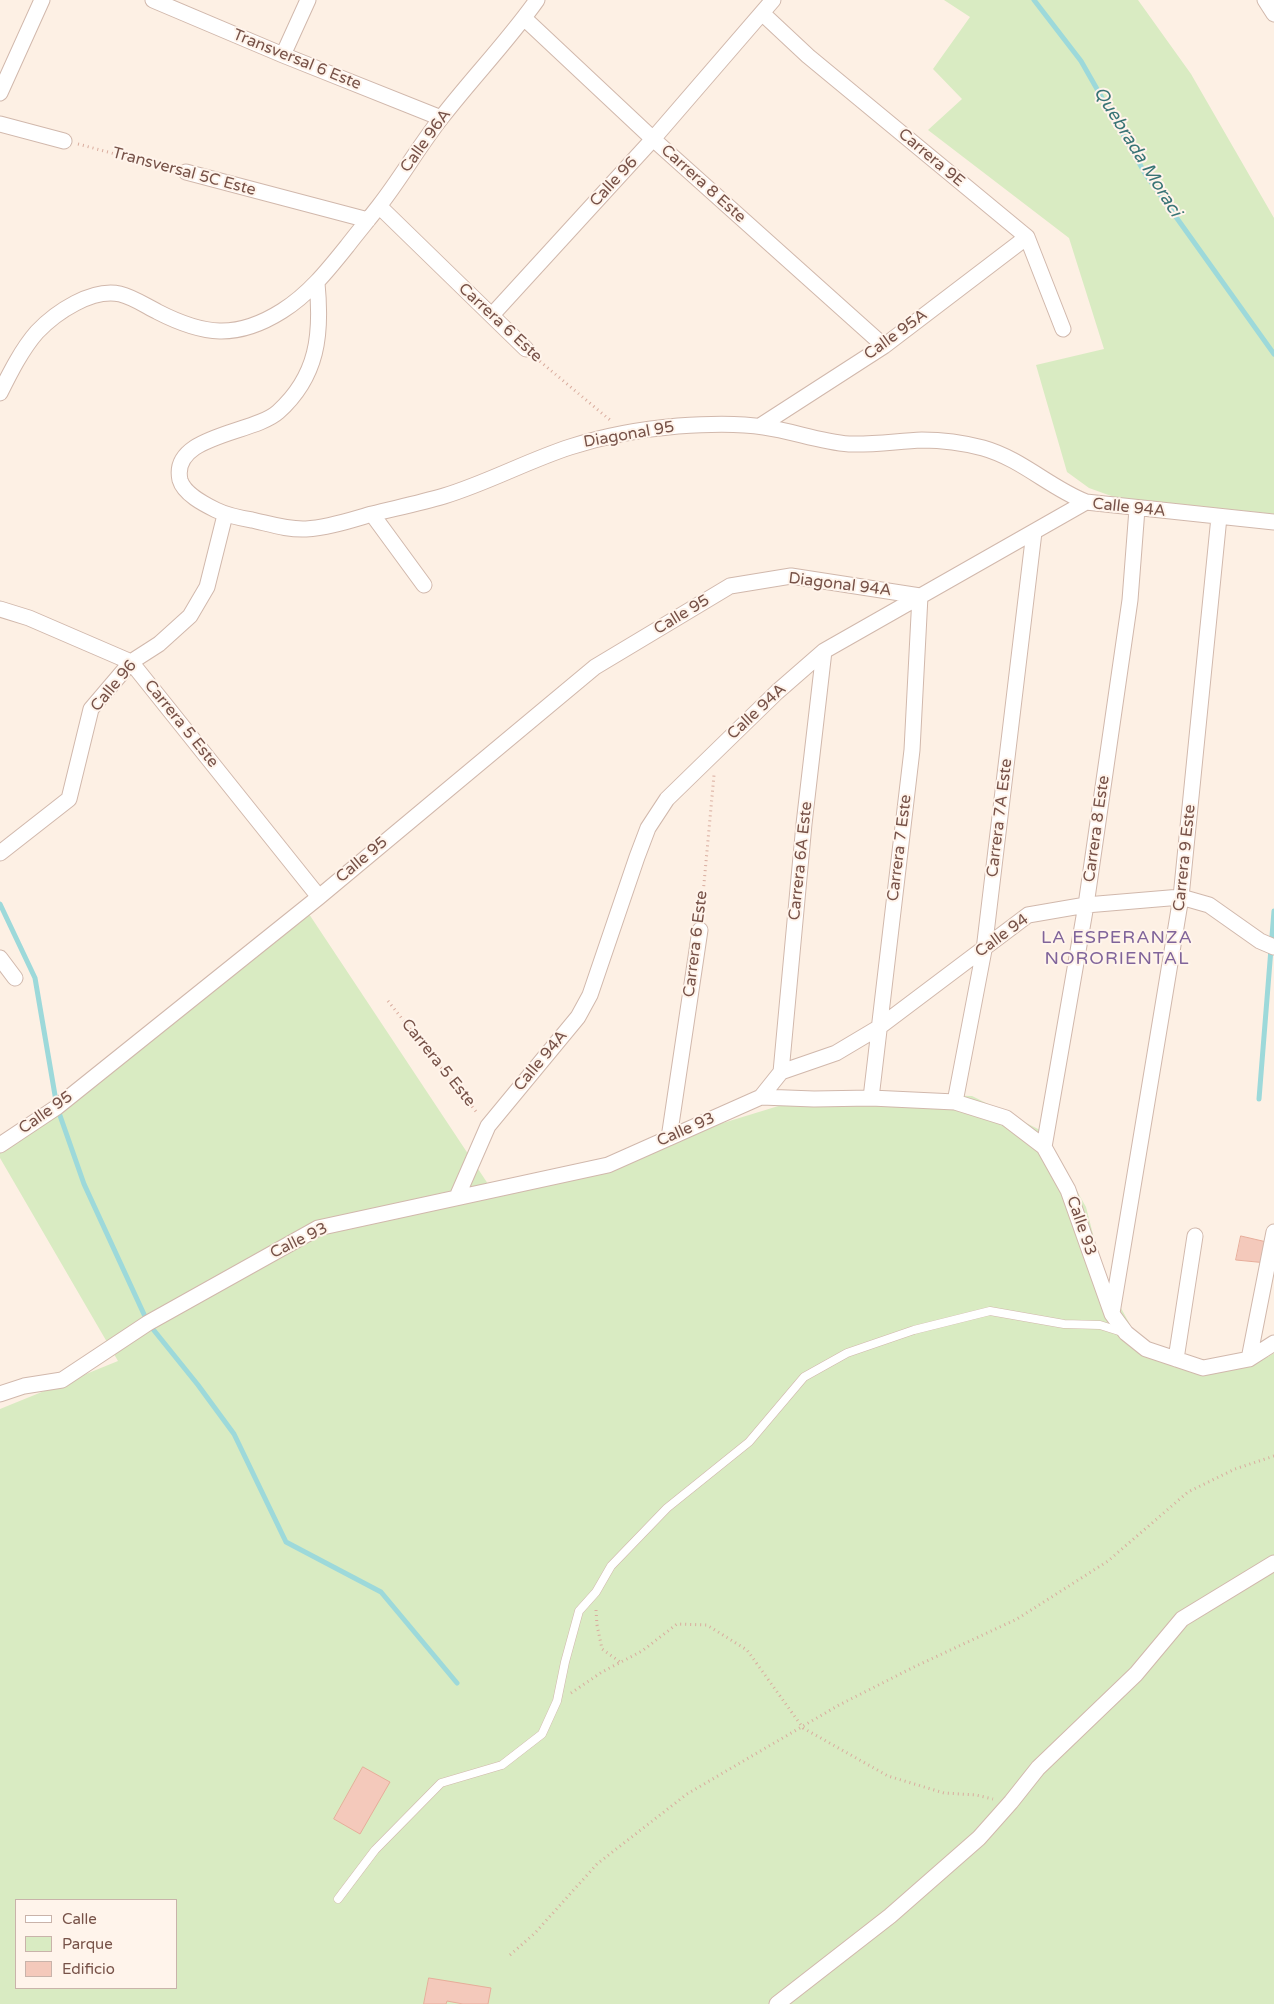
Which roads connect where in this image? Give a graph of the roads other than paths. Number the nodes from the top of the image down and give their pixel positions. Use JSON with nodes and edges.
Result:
{"nodes":[{"id":1,"x":42,"y":0,"type":"edge"},
{"id":2,"x":153,"y":0,"type":"edge"},
{"id":3,"x":308,"y":0,"type":"edge"},
{"id":4,"x":537,"y":0,"type":"edge"},
{"id":5,"x":773,"y":0,"type":"edge"},
{"id":6,"x":1264,"y":0,"type":"edge"},
{"id":7,"x":762,"y":13,"type":"junction"},
{"id":8,"x":1274,"y":14,"type":"edge"},
{"id":9,"x":524,"y":18,"type":"junction"},
{"id":10,"x":283,"y":55,"type":"junction"},
{"id":11,"x":0,"y":93,"type":"edge"},
{"id":12,"x":441,"y":118,"type":"junction"},
{"id":13,"x":0,"y":124,"type":"edge"},
{"id":14,"x":653,"y":139,"type":"junction"},
{"id":15,"x":64,"y":141,"type":"road end"},
{"id":16,"x":186,"y":172,"type":"road end"},
{"id":17,"x":379,"y":206,"type":"junction"},
{"id":18,"x":368,"y":220,"type":"junction"},
{"id":19,"x":1027,"y":237,"type":"junction"},
{"id":20,"x":317,"y":283,"type":"junction"},
{"id":21,"x":492,"y":315,"type":"junction"},
{"id":22,"x":1063,"y":329,"type":"dead end"},
{"id":23,"x":884,"y":346,"type":"junction"},
{"id":24,"x":526,"y":349,"type":"road end"},
{"id":25,"x":0,"y":393,"type":"edge"},
{"id":26,"x":760,"y":426,"type":"junction"},
{"id":27,"x":1086,"y":502,"type":"junction"},
{"id":28,"x":1137,"y":509,"type":"junction"},
{"id":29,"x":225,"y":514,"type":"junction"},
{"id":30,"x":372,"y":514,"type":"junction"},
{"id":31,"x":1219,"y":517,"type":"junction"},
{"id":32,"x":1274,"y":522,"type":"edge"},
{"id":33,"x":1034,"y":532,"type":"junction"},
{"id":34,"x":424,"y":585,"type":"dead end"},
{"id":35,"x":730,"y":586,"type":"joint"},
{"id":36,"x":920,"y":596,"type":"junction"},
{"id":37,"x":0,"y":609,"type":"edge"},
{"id":38,"x":824,"y":650,"type":"junction"},
{"id":39,"x":131,"y":662,"type":"junction"},
{"id":40,"x":0,"y":853,"type":"edge"},
{"id":41,"x":318,"y":896,"type":"junction"},
{"id":42,"x":1181,"y":897,"type":"junction"},
{"id":43,"x":1086,"y":904,"type":"junction"},
{"id":44,"x":700,"y":930,"type":"road end"},
{"id":45,"x":1267,"y":944,"type":"edge"},
{"id":46,"x":984,"y":950,"type":"junction"},
{"id":47,"x":0,"y":958,"type":"edge"},
{"id":48,"x":15,"y":978,"type":"dead end"},
{"id":49,"x":878,"y":1028,"type":"junction"},
{"id":50,"x":781,"y":1072,"type":"junction"},
{"id":51,"x":761,"y":1097,"type":"junction"},
{"id":52,"x":871,"y":1098,"type":"junction"},
{"id":53,"x":954,"y":1102,"type":"junction"},
{"id":54,"x":669,"y":1138,"type":"junction"},
{"id":55,"x":0,"y":1145,"type":"edge"},
{"id":56,"x":1044,"y":1147,"type":"junction"},
{"id":57,"x":457,"y":1197,"type":"junction"},
{"id":58,"x":1274,"y":1232,"type":"edge"},
{"id":59,"x":1195,"y":1236,"type":"dead end"},
{"id":60,"x":1112,"y":1314,"type":"junction"},
{"id":61,"x":1126,"y":1333,"type":"junction"},
{"id":62,"x":1274,"y":1343,"type":"edge"},
{"id":63,"x":1176,"y":1359,"type":"junction"},
{"id":64,"x":1249,"y":1359,"type":"junction"},
{"id":65,"x":0,"y":1394,"type":"edge"},
{"id":66,"x":1274,"y":1563,"type":"edge"},
{"id":67,"x":338,"y":1899,"type":"dead end"},
{"id":68,"x":777,"y":2004,"type":"edge"}],
"edges":[{"from":1,"to":11,"type":"street"},
{"from":2,"to":10,"type":"street","name":"Transversal 6 Este"},
{"from":3,"to":10,"type":"street"},
{"from":4,"to":9,"type":"street","name":"Calle 96A"},
{"from":5,"to":7,"type":"street","name":"Calle 96"},
{"from":6,"to":8,"type":"street"},
{"from":7,"to":14,"type":"street","name":"Calle 96"},
{"from":7,"to":19,"type":"street","name":"Carrera 9E"},
{"from":9,"to":12,"type":"street","name":"Calle 96A"},
{"from":9,"to":14,"type":"street","name":"Carrera 8 Este"},
{"from":10,"to":12,"type":"street","name":"Transversal 6 Este"},
{"from":12,"to":17,"type":"street","name":"Calle 96A"},
{"from":13,"to":15,"type":"street"},
{"from":14,"to":21,"type":"street","name":"Calle 96"},
{"from":14,"to":23,"type":"street","name":"Carrera 8 Este"},
{"from":16,"to":18,"type":"street","name":"Transversal 5C Este"},
{"from":17,"to":18,"type":"street","name":"Calle 96A"},
{"from":17,"to":21,"type":"street","name":"Carrera 6 Este"},
{"from":18,"to":20,"type":"street","name":"Calle 96A"},
{"from":19,"to":22,"type":"street","name":"Carrera 9E"},
{"from":19,"to":23,"type":"street","name":"Calle 95A"},
{"from":20,"to":25,"type":"street","name":"Calle 96A"},
{"from":20,"to":29,"type":"street","name":"Diagonal 95"},
{"from":21,"to":24,"type":"street","name":"Carrera 6 Este"},
{"from":23,"to":26,"type":"street","name":"Calle 95A"},
{"from":26,"to":27,"type":"street","name":"Diagonal 95"},
{"from":26,"to":30,"type":"street","name":"Diagonal 95"},
{"from":27,"to":28,"type":"street","name":"Calle 94A"},
{"from":27,"to":33,"type":"street","name":"Calle 94A"},
{"from":28,"to":31,"type":"street","name":"Calle 94A"},
{"from":28,"to":43,"type":"street","name":"Carrera 8 Este"},
{"from":29,"to":30,"type":"street","name":"Diagonal 95"},
{"from":29,"to":39,"type":"street","name":"Calle 96"},
{"from":30,"to":34,"type":"street"},
{"from":31,"to":32,"type":"street","name":"Calle 94A"},
{"from":31,"to":42,"type":"street","name":"Carrera 9 Este"},
{"from":33,"to":36,"type":"street","name":"Calle 94A"},
{"from":33,"to":46,"type":"street","name":"Carrera 7A Este"},
{"from":35,"to":36,"type":"street","name":"Diagonal 94A"},
{"from":35,"to":41,"type":"street","name":"Calle 95"},
{"from":36,"to":38,"type":"street","name":"Calle 94A"},
{"from":36,"to":49,"type":"street","name":"Carrera 7 Este"},
{"from":37,"to":39,"type":"street","name":"Carrera 5 Este"},
{"from":38,"to":50,"type":"street","name":"Carrera 6A Este"},
{"from":38,"to":57,"type":"street","name":"Calle 94A"},
{"from":39,"to":40,"type":"street","name":"Calle 96"},
{"from":39,"to":41,"type":"street","name":"Carrera 5 Este"},
{"from":41,"to":55,"type":"street","name":"Calle 95"},
{"from":42,"to":43,"type":"street","name":"Calle 94"},
{"from":42,"to":45,"type":"street","name":"Calle 94"},
{"from":42,"to":60,"type":"street","name":"Carrera 9 Este"},
{"from":43,"to":46,"type":"street","name":"Calle 94"},
{"from":43,"to":56,"type":"street","name":"Carrera 8 Este"},
{"from":44,"to":54,"type":"street","name":"Carrera 6 Este"},
{"from":46,"to":49,"type":"street","name":"Calle 94"},
{"from":46,"to":53,"type":"street","name":"Carrera 7A Este"},
{"from":47,"to":48,"type":"street"},
{"from":49,"to":50,"type":"street","name":"Calle 94"},
{"from":49,"to":52,"type":"street","name":"Carrera 7 Este"},
{"from":50,"to":51,"type":"street"},
{"from":51,"to":52,"type":"street","name":"Calle 93"},
{"from":51,"to":54,"type":"street","name":"Calle 93"},
{"from":52,"to":53,"type":"street","name":"Calle 93"},
{"from":53,"to":56,"type":"street","name":"Calle 93"},
{"from":54,"to":57,"type":"street","name":"Calle 93"},
{"from":56,"to":60,"type":"street","name":"Calle 93"},
{"from":57,"to":65,"type":"street","name":"Calle 93"},
{"from":58,"to":64,"type":"street"},
{"from":59,"to":63,"type":"street"},
{"from":60,"to":61,"type":"street","name":"Calle 93"},
{"from":61,"to":63,"type":"street","name":"Calle 93"},
{"from":61,"to":67,"type":"lane"},
{"from":62,"to":64,"type":"street","name":"Calle 93"},
{"from":63,"to":64,"type":"street","name":"Calle 93"},
{"from":66,"to":68,"type":"street"}]}
